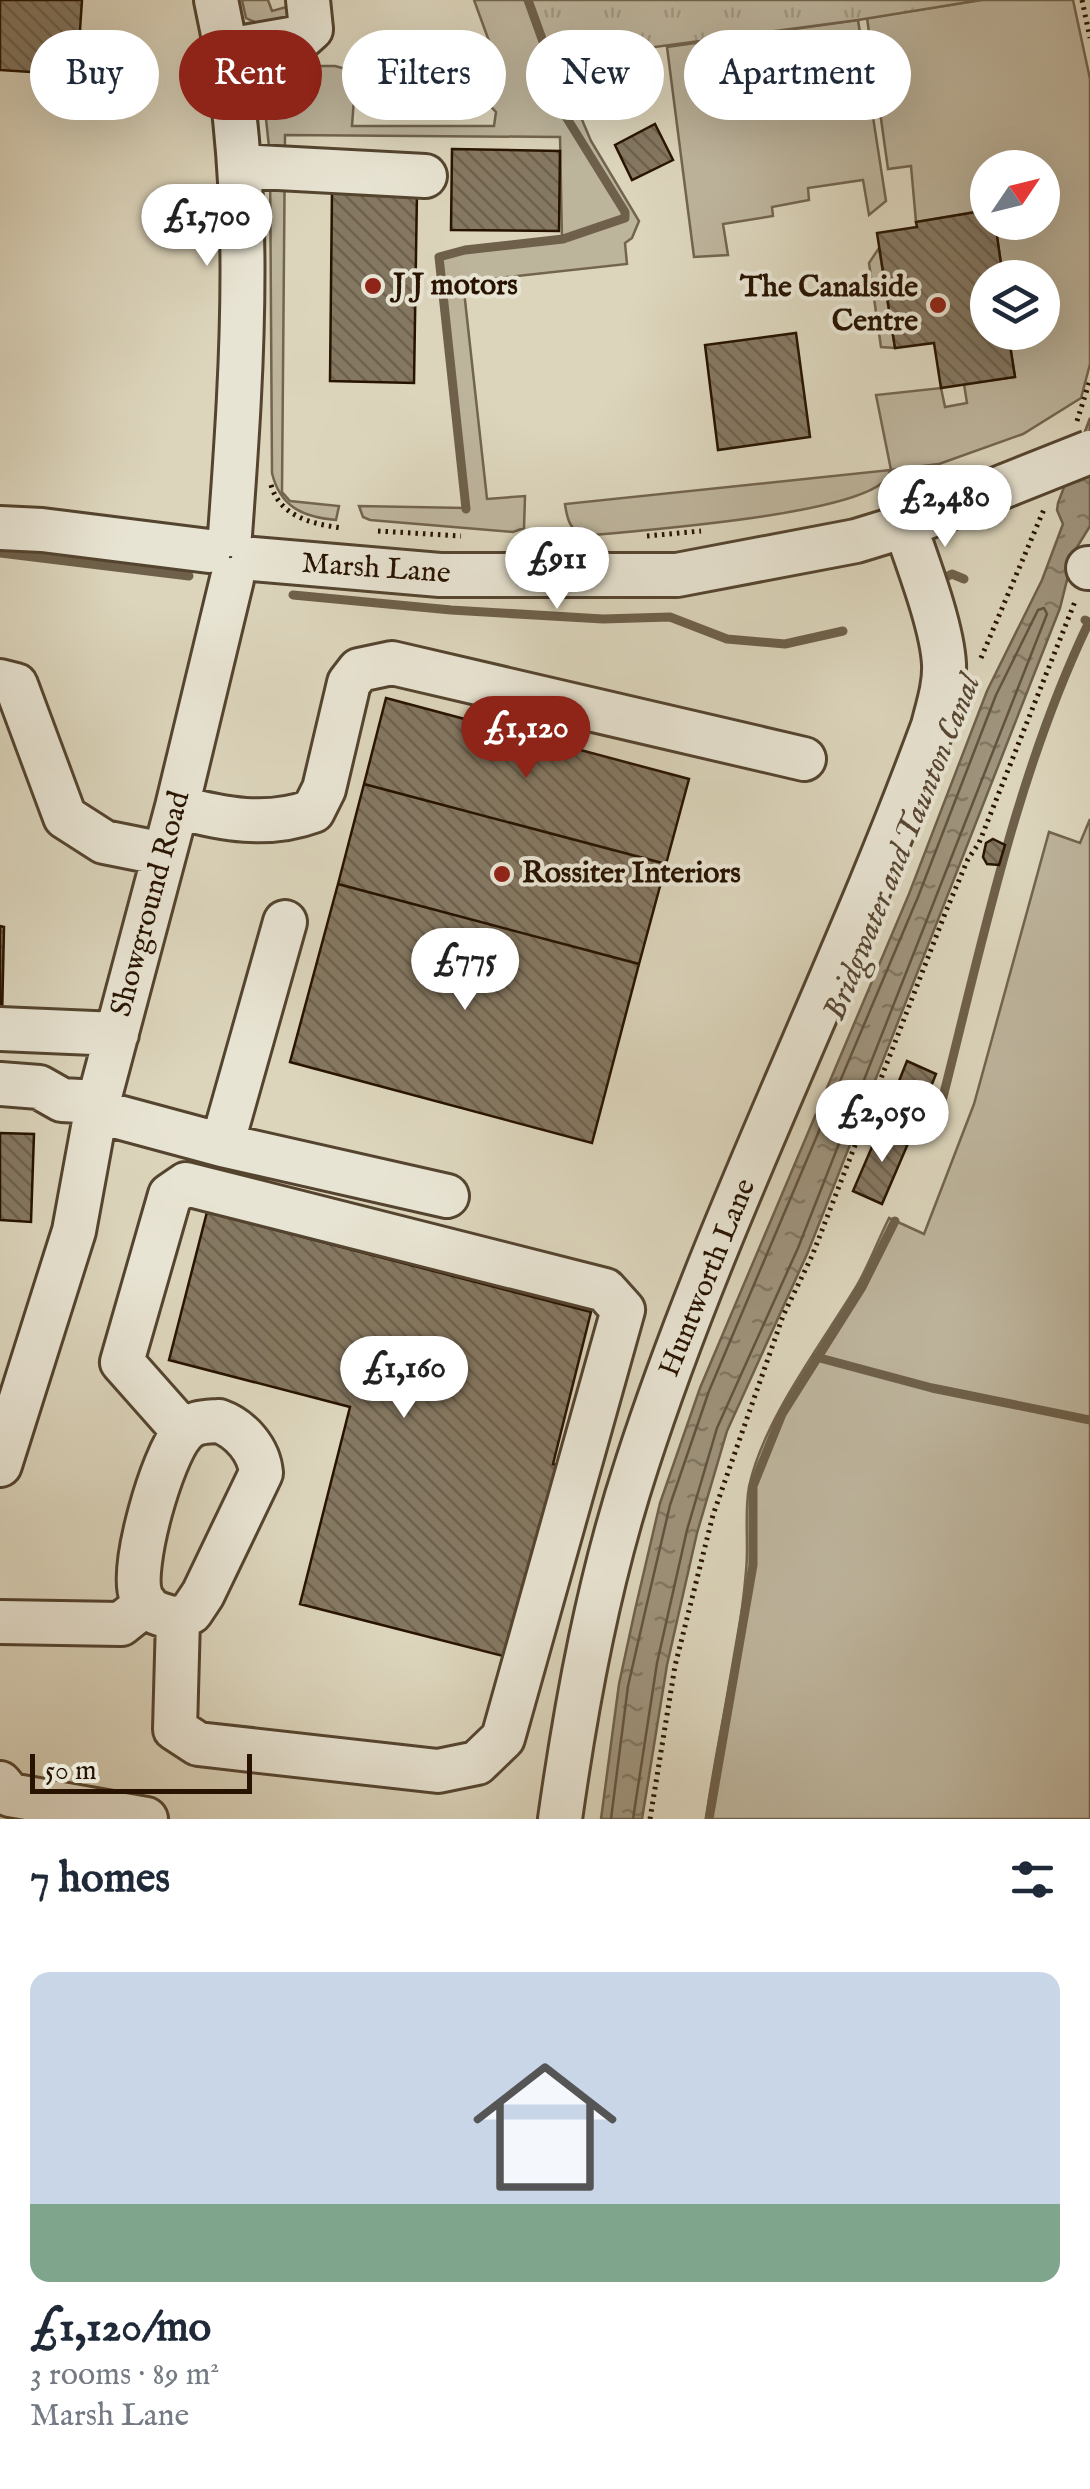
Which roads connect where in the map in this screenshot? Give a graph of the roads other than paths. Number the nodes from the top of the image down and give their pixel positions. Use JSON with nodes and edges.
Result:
{"nodes":[{"id":1,"x":216,"y":0,"type":"edge"},
{"id":2,"x":308,"y":0,"type":"edge"},
{"id":3,"x":223,"y":30,"type":"edge"},
{"id":4,"x":311,"y":30,"type":"edge"},
{"id":5,"x":234,"y":120,"type":"edge"},
{"id":6,"x":239,"y":166,"type":"junction"},
{"id":7,"x":424,"y":176,"type":"dead end"},
{"id":8,"x":1090,"y":452,"type":"edge"},
{"id":9,"x":905,"y":526,"type":"junction"},
{"id":10,"x":0,"y":528,"type":"edge"},
{"id":11,"x":231,"y":556,"type":"junction"},
{"id":12,"x":0,"y":681,"type":"edge"},
{"id":13,"x":804,"y":759,"type":"dead end"},
{"id":14,"x":177,"y":808,"type":"junction"},
{"id":15,"x":164,"y":854,"type":"junction"},
{"id":16,"x":286,"y":922,"type":"dead end"},
{"id":17,"x":0,"y":1029,"type":"edge"},
{"id":18,"x":117,"y":1034,"type":"junction"},
{"id":19,"x":0,"y":1084,"type":"edge"},
{"id":20,"x":97,"y":1106,"type":"junction"},
{"id":21,"x":222,"y":1145,"type":"junction"},
{"id":22,"x":446,"y":1196,"type":"dead end"},
{"id":23,"x":184,"y":1432,"type":"junction"},
{"id":24,"x":0,"y":1465,"type":"edge"},
{"id":25,"x":162,"y":1612,"type":"junction"},
{"id":26,"x":0,"y":1622,"type":"edge"},
{"id":27,"x":7,"y":1799,"type":"edge"},
{"id":28,"x":146,"y":1819,"type":"edge"},
{"id":29,"x":560,"y":1819,"type":"edge"}],
"edges":[{"from":1,"to":3,"type":"street","name":"Showground Road"},
{"from":2,"to":4,"type":"street"},
{"from":5,"to":6,"type":"street","name":"Showground Road"},
{"from":6,"to":7,"type":"street"},
{"from":6,"to":11,"type":"street","name":"Showground Road"},
{"from":8,"to":9,"type":"street","name":"Marsh Lane","bridge":true},
{"from":9,"to":11,"type":"street","name":"Marsh Lane"},
{"from":9,"to":29,"type":"street","name":"Huntworth Lane"},
{"from":10,"to":11,"type":"street","name":"Marsh Lane"},
{"from":11,"to":14,"type":"street","name":"Showground Road"},
{"from":12,"to":15,"type":"street"},
{"from":13,"to":14,"type":"street"},
{"from":14,"to":15,"type":"street","name":"Showground Road"},
{"from":15,"to":18,"type":"street","name":"Showground Road"},
{"from":16,"to":21,"type":"street"},
{"from":17,"to":18,"type":"street"},
{"from":18,"to":20,"type":"street","name":"Showground Road"},
{"from":19,"to":20,"type":"street"},
{"from":20,"to":21,"type":"street"},
{"from":20,"to":24,"type":"street","name":"Showground Road"},
{"from":21,"to":22,"type":"street"},
{"from":23,"to":25,"type":"street"},
{"from":23,"to":25,"type":"street"},
{"from":23,"to":25,"type":"street"},
{"from":25,"to":26,"type":"street"},
{"from":27,"to":28,"type":"street"}]}
